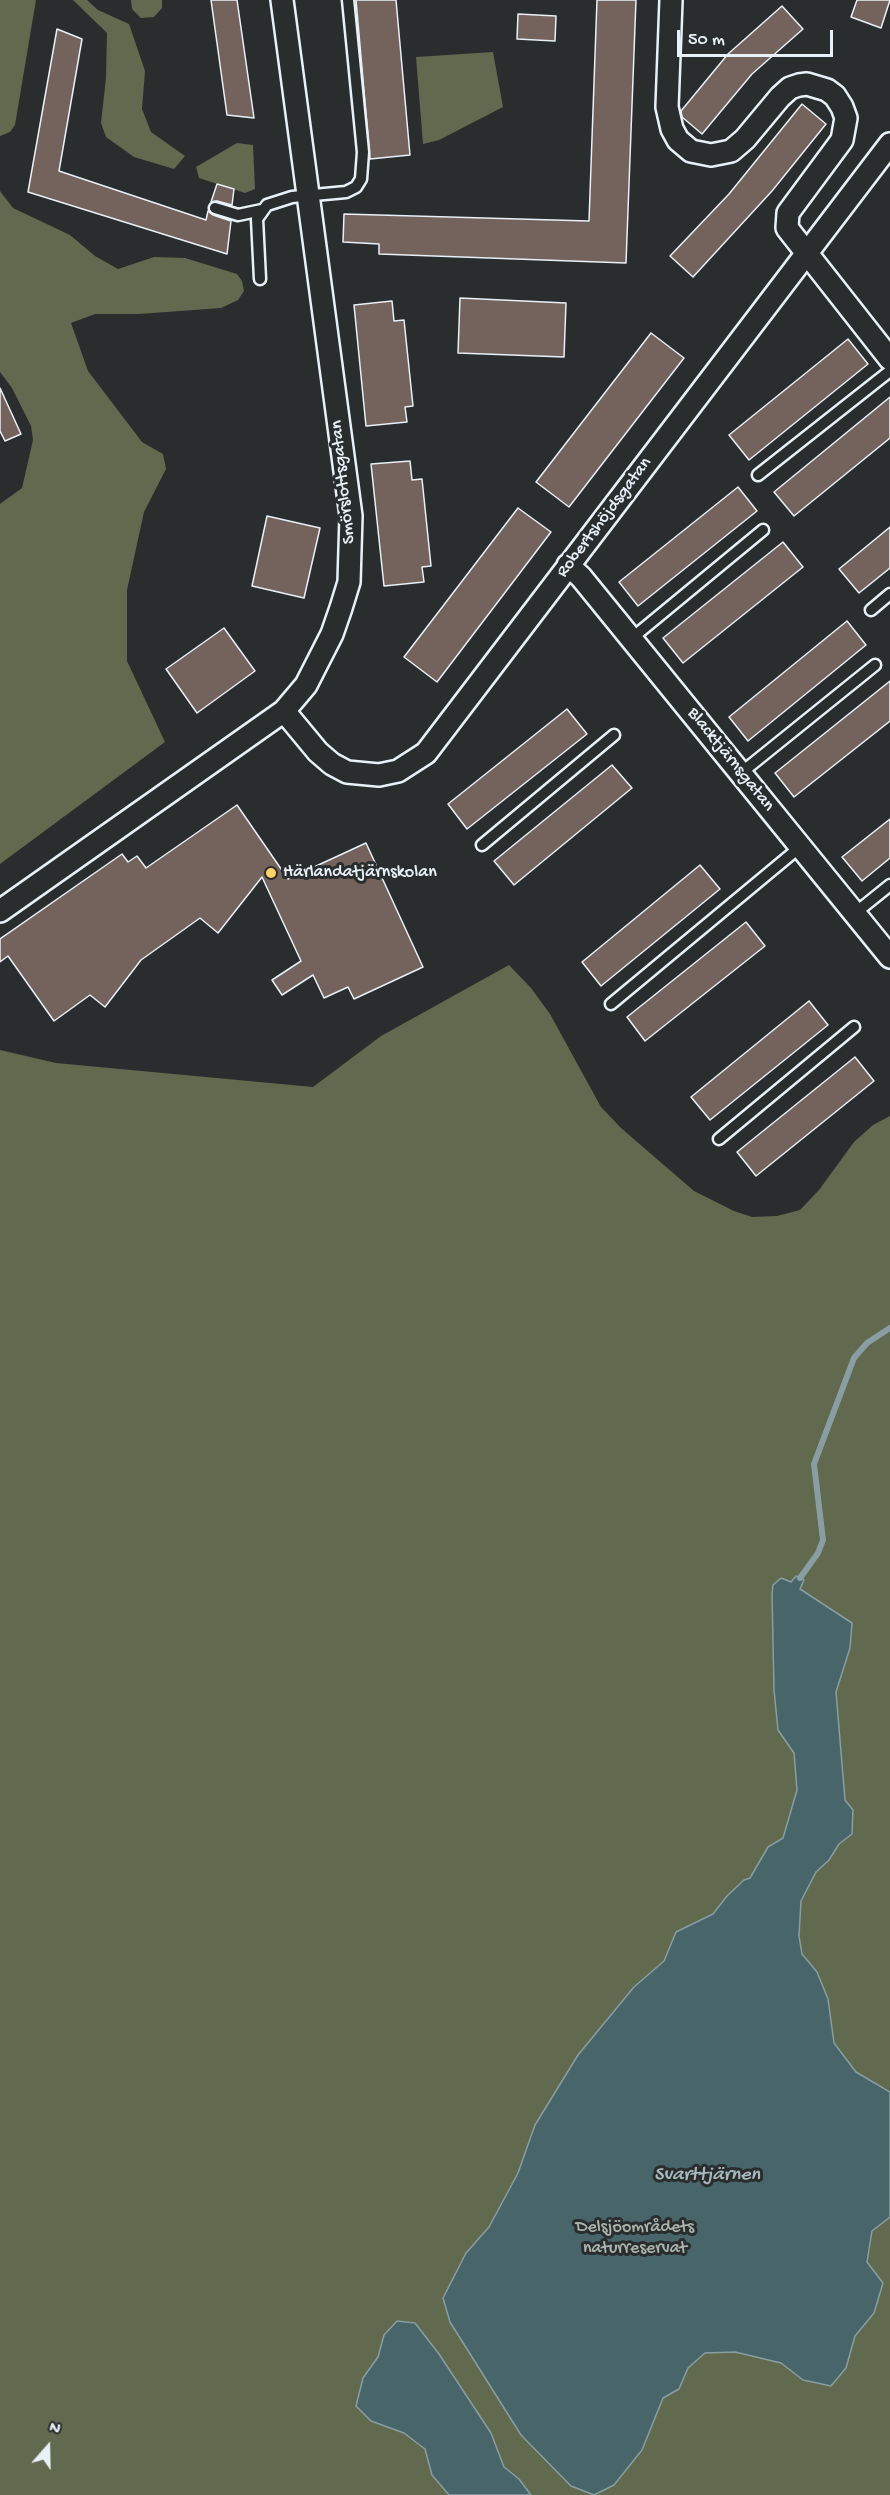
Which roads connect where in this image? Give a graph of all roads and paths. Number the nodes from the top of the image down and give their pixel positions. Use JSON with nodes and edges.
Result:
{"nodes":[{"id":1,"x":282,"y":0,"type":"edge"},
{"id":2,"x":348,"y":0,"type":"edge"},
{"id":3,"x":671,"y":0,"type":"edge"},
{"id":4,"x":890,"y":144,"type":"edge"},
{"id":5,"x":308,"y":195,"type":"junction"},
{"id":6,"x":215,"y":208,"type":"dead end"},
{"id":7,"x":262,"y":210,"type":"junction"},
{"id":8,"x":805,"y":254,"type":"junction"},
{"id":9,"x":260,"y":279,"type":"dead end"},
{"id":10,"x":890,"y":359,"type":"edge"},
{"id":11,"x":890,"y":371,"type":"edge"},
{"id":12,"x":758,"y":476,"type":"dead end"},
{"id":13,"x":763,"y":530,"type":"dead end"},
{"id":14,"x":568,"y":565,"type":"junction"},
{"id":15,"x":890,"y":594,"type":"edge"},
{"id":16,"x":871,"y":610,"type":"dead end"},
{"id":17,"x":631,"y":639,"type":"junction"},
{"id":18,"x":875,"y":665,"type":"dead end"},
{"id":19,"x":284,"y":711,"type":"junction"},
{"id":20,"x":614,"y":735,"type":"dead end"},
{"id":21,"x":741,"y":773,"type":"junction"},
{"id":22,"x":482,"y":845,"type":"dead end"},
{"id":23,"x":800,"y":847,"type":"junction"},
{"id":24,"x":890,"y":885,"type":"edge"},
{"id":25,"x":0,"y":911,"type":"edge"},
{"id":26,"x":854,"y":914,"type":"junction"},
{"id":27,"x":890,"y":957,"type":"edge"},
{"id":28,"x":611,"y":1004,"type":"dead end"},
{"id":29,"x":854,"y":1027,"type":"dead end"},
{"id":30,"x":719,"y":1138,"type":"dead end"}],
"edges":[{"from":1,"to":5,"type":"street","name":"Smörslottsgatan"},
{"from":2,"to":5,"type":"lane"},
{"from":3,"to":8,"type":"street"},
{"from":4,"to":8,"type":"street","name":"Robertshöjdsgatan"},
{"from":5,"to":7,"type":"lane"},
{"from":5,"to":19,"type":"street","name":"Smörslottsgatan"},
{"from":6,"to":7,"type":"lane"},
{"from":7,"to":9,"type":"lane"},
{"from":8,"to":10,"type":"street"},
{"from":8,"to":14,"type":"street","name":"Robertshöjdsgatan"},
{"from":11,"to":12,"type":"lane"},
{"from":13,"to":17,"type":"lane"},
{"from":14,"to":17,"type":"street","name":"Blacktjärnsgatan"},
{"from":14,"to":19,"type":"street","name":"Robertshöjdsgatan"},
{"from":15,"to":16,"type":"lane"},
{"from":17,"to":21,"type":"street","name":"Blacktjärnsgatan"},
{"from":18,"to":21,"type":"lane"},
{"from":19,"to":25,"type":"street","name":"Smörslottsgatan"},
{"from":20,"to":22,"type":"lane"},
{"from":21,"to":23,"type":"street","name":"Blacktjärnsgatan"},
{"from":23,"to":26,"type":"street","name":"Blacktjärnsgatan"},
{"from":23,"to":28,"type":"lane"},
{"from":24,"to":26,"type":"lane"},
{"from":26,"to":27,"type":"street","name":"Blacktjärnsgatan"},
{"from":29,"to":30,"type":"lane"}]}
